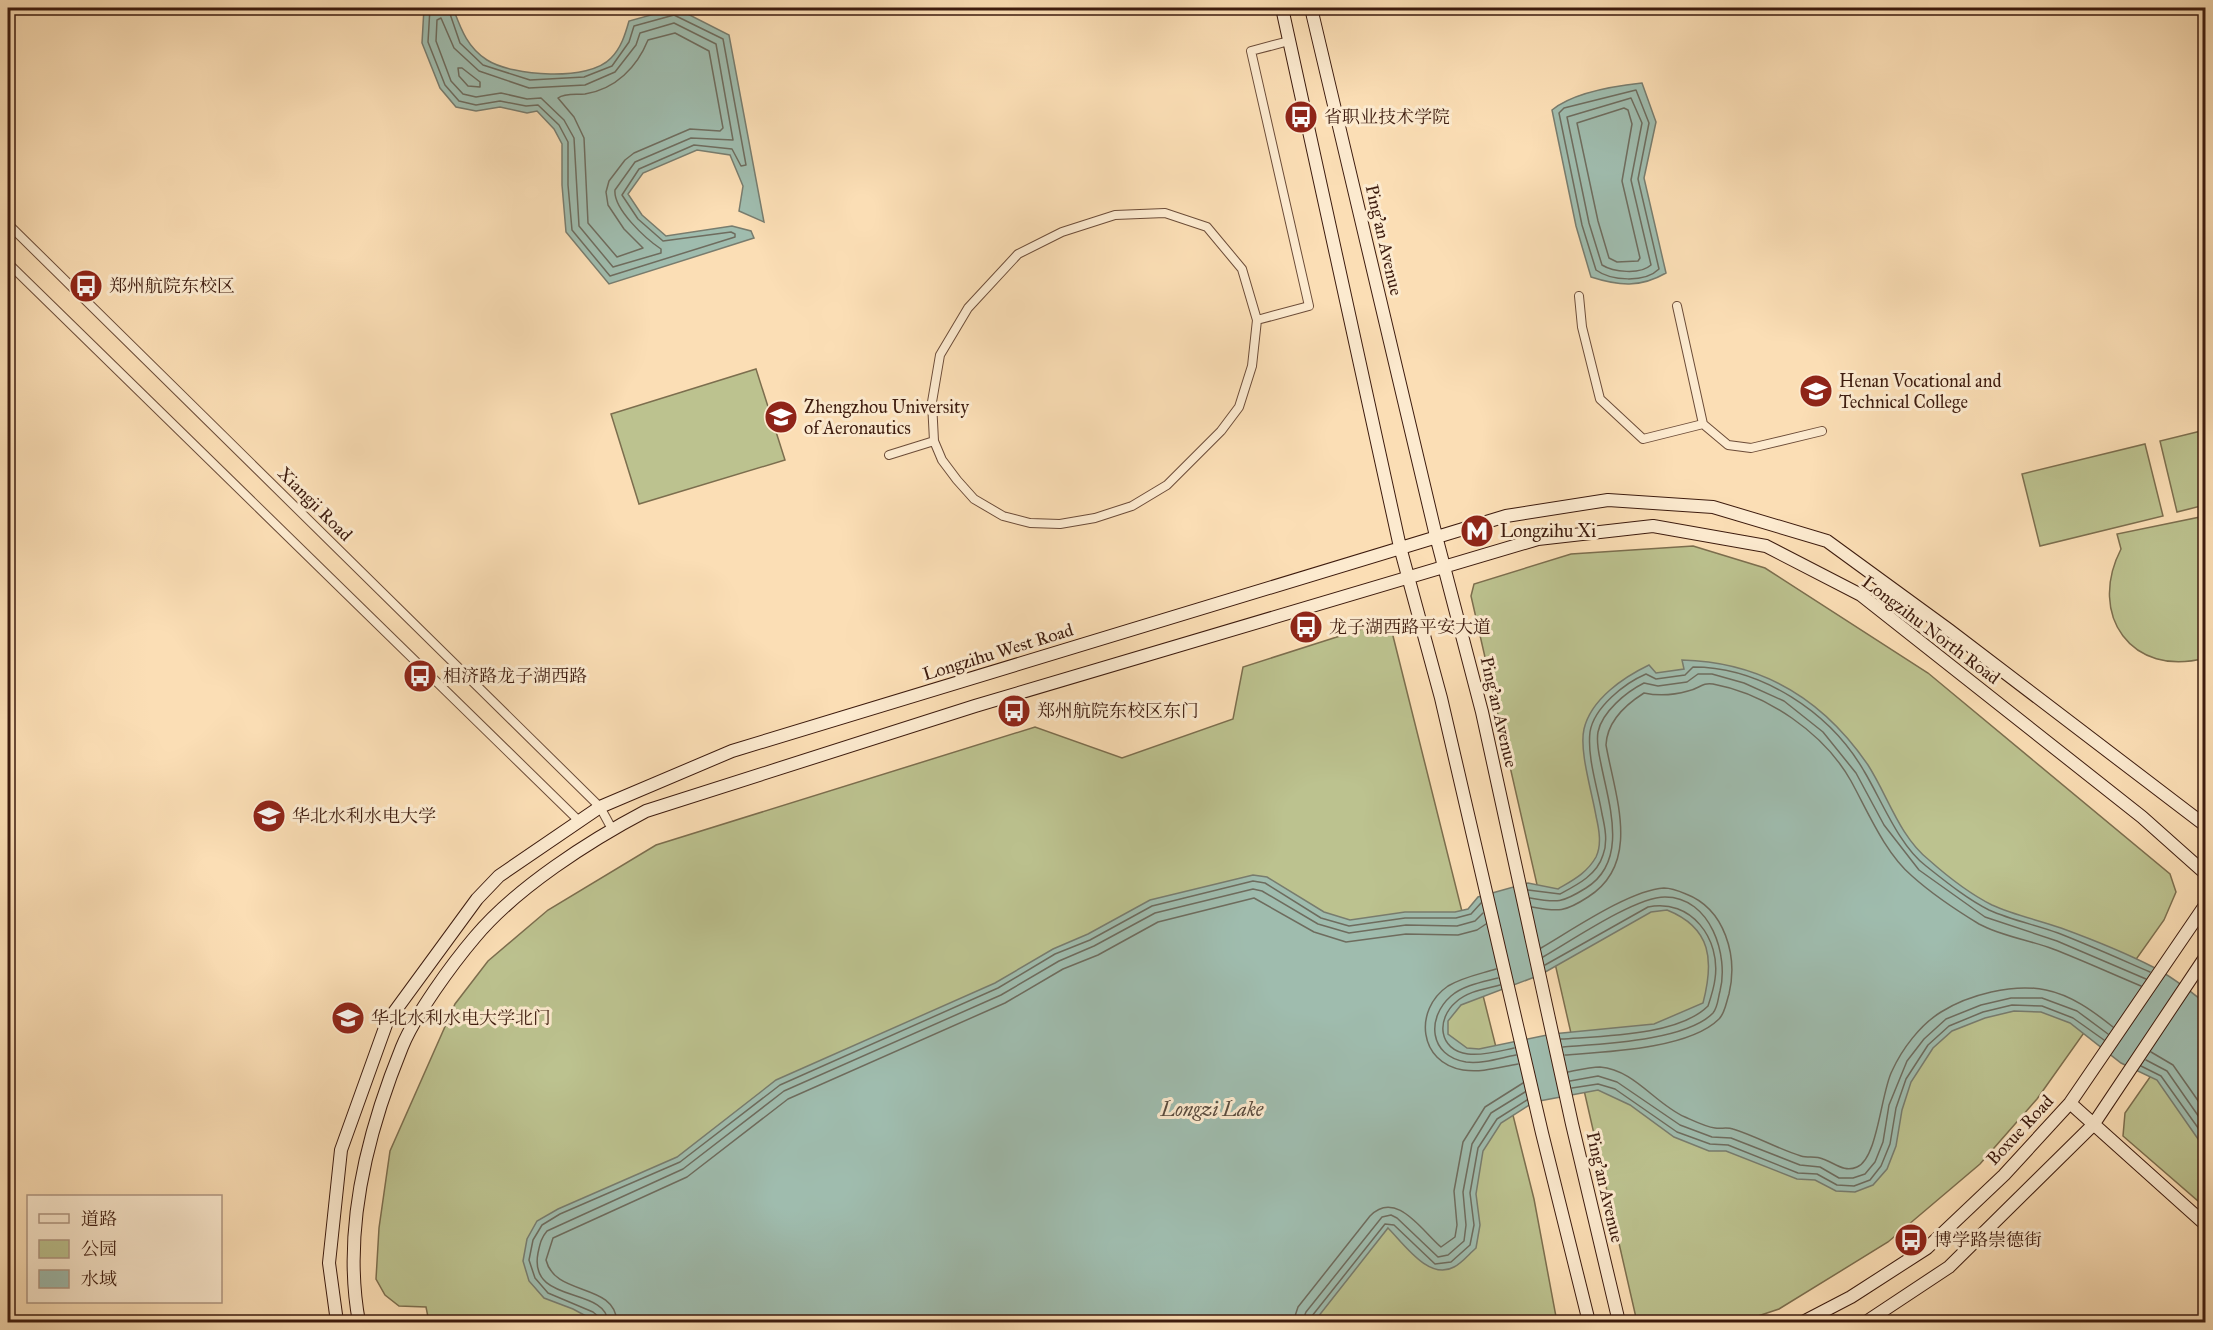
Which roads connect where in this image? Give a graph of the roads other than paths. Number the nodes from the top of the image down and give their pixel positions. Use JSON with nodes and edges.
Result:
{"nodes":[{"id":1,"x":1282,"y":8,"type":"edge"},
{"id":2,"x":1311,"y":8,"type":"edge"},
{"id":3,"x":1289,"y":41,"type":"junction"},
{"id":4,"x":8,"y":224,"type":"edge"},
{"id":5,"x":8,"y":263,"type":"edge"},
{"id":6,"x":1579,"y":296,"type":"dead end"},
{"id":7,"x":1677,"y":306,"type":"dead end"},
{"id":8,"x":1257,"y":320,"type":"junction"},
{"id":9,"x":1703,"y":424,"type":"junction"},
{"id":10,"x":1822,"y":431,"type":"dead end"},
{"id":11,"x":934,"y":441,"type":"junction"},
{"id":12,"x":889,"y":455,"type":"dead end"},
{"id":13,"x":1436,"y":536,"type":"junction"},
{"id":14,"x":1400,"y":547,"type":"junction"},
{"id":15,"x":1444,"y":567,"type":"junction"},
{"id":16,"x":1408,"y":576,"type":"junction"},
{"id":17,"x":600,"y":807,"type":"junction"},
{"id":18,"x":578,"y":820,"type":"junction"},
{"id":19,"x":2205,"y":826,"type":"edge"},
{"id":20,"x":612,"y":829,"type":"junction"},
{"id":21,"x":2205,"y":874,"type":"edge"},
{"id":22,"x":2205,"y":904,"type":"edge"},
{"id":23,"x":2205,"y":956,"type":"edge"},
{"id":24,"x":2070,"y":1104,"type":"junction"},
{"id":25,"x":2093,"y":1125,"type":"junction"},
{"id":26,"x":2205,"y":1225,"type":"edge"},
{"id":27,"x":338,"y":1323,"type":"edge"},
{"id":28,"x":359,"y":1323,"type":"edge"},
{"id":29,"x":1589,"y":1323,"type":"edge"},
{"id":30,"x":1619,"y":1323,"type":"edge"},
{"id":31,"x":1803,"y":1323,"type":"edge"},
{"id":32,"x":1866,"y":1323,"type":"edge"}],
"edges":[{"from":1,"to":3,"type":"street"},
{"from":2,"to":13,"type":"street","name":"Ping'an Avenue"},
{"from":3,"to":8,"type":"street"},
{"from":3,"to":14,"type":"street"},
{"from":4,"to":17,"type":"street","name":"Xiangji Road"},
{"from":5,"to":18,"type":"street"},
{"from":6,"to":9,"type":"street"},
{"from":7,"to":9,"type":"street"},
{"from":8,"to":11,"type":"street"},
{"from":8,"to":11,"type":"street"},
{"from":9,"to":10,"type":"street"},
{"from":11,"to":12,"type":"street"},
{"from":13,"to":14,"type":"street","name":"Longzihu West Road"},
{"from":13,"to":15,"type":"street","name":"Ping'an Avenue"},
{"from":13,"to":19,"type":"street","name":"Longzihu North Road"},
{"from":14,"to":16,"type":"street"},
{"from":14,"to":17,"type":"street","name":"Longzihu West Road"},
{"from":15,"to":16,"type":"street"},
{"from":15,"to":21,"type":"street","name":"Longzihu North Road"},
{"from":15,"to":30,"type":"street","name":"Ping'an Avenue"},
{"from":16,"to":20,"type":"street"},
{"from":16,"to":29,"type":"street"},
{"from":17,"to":18,"type":"street","name":"Longzihu West Road"},
{"from":17,"to":20,"type":"street","name":"Xiangji Road"},
{"from":18,"to":27,"type":"street","name":"Longzihu West Road"},
{"from":20,"to":28,"type":"street"},
{"from":22,"to":24,"type":"street","name":"Boxue Road"},
{"from":23,"to":25,"type":"street"},
{"from":24,"to":25,"type":"street"},
{"from":24,"to":31,"type":"street","name":"Boxue Road"},
{"from":25,"to":26,"type":"street"},
{"from":25,"to":32,"type":"street"}]}
